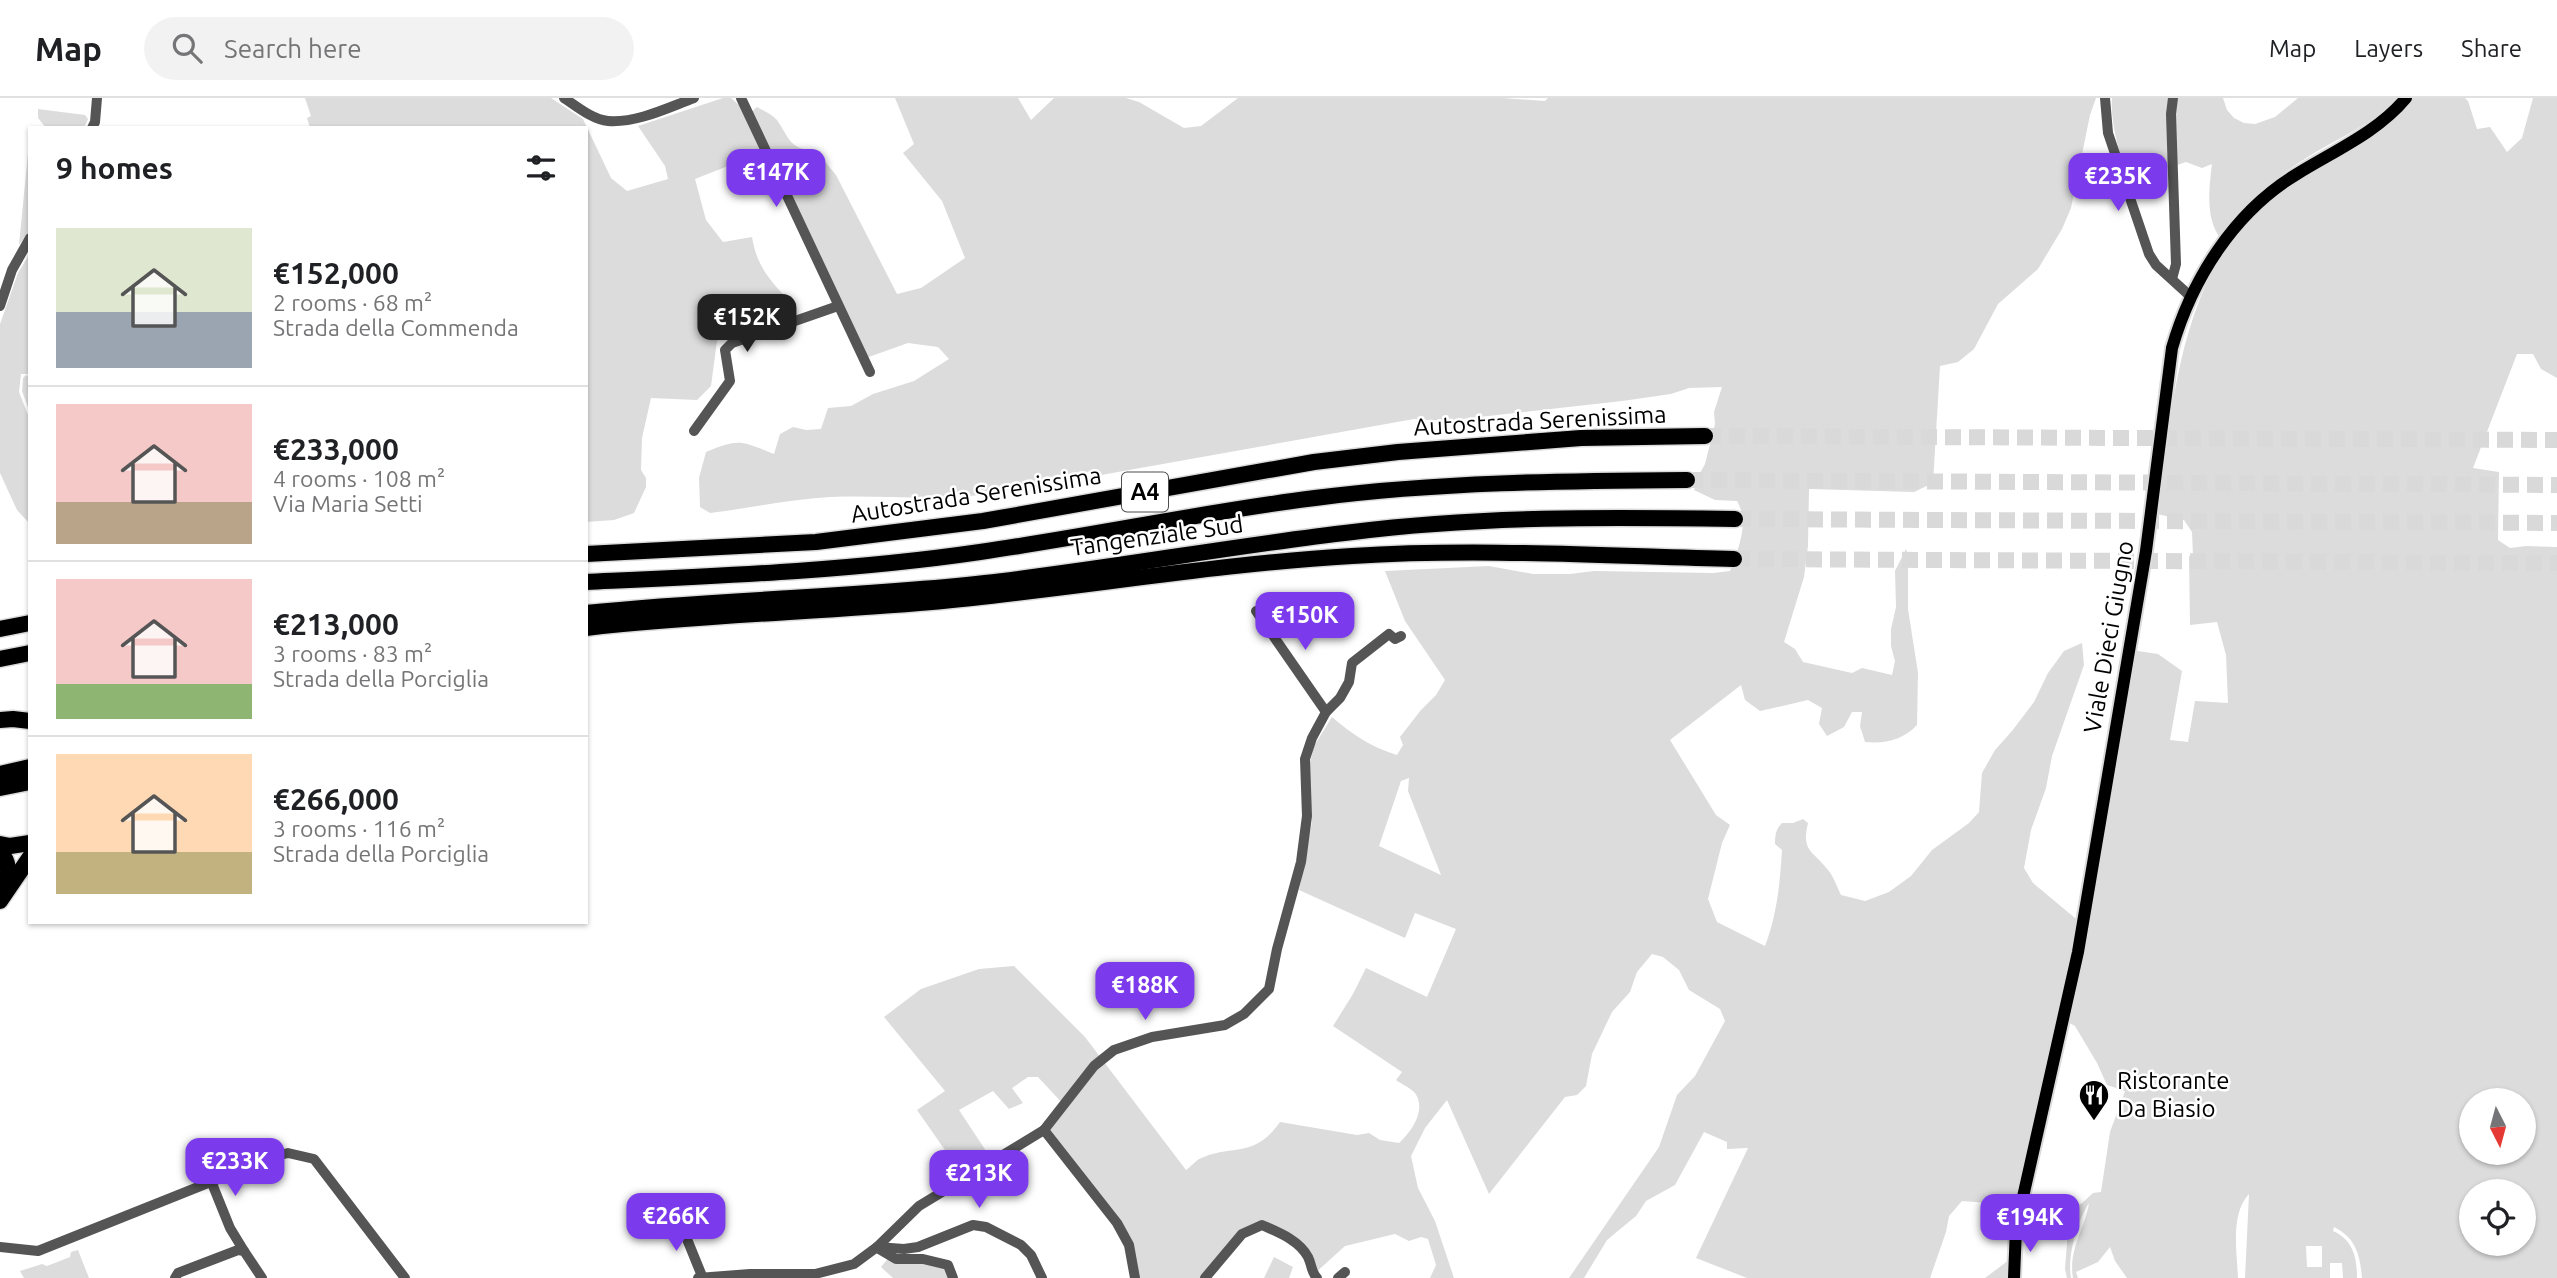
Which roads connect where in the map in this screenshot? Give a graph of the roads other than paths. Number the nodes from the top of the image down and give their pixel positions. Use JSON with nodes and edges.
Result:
{"nodes":[{"id":1,"x":97,"y":98,"type":"edge"},
{"id":2,"x":564,"y":98,"type":"edge"},
{"id":3,"x":694,"y":98,"type":"edge"},
{"id":4,"x":741,"y":98,"type":"edge"},
{"id":5,"x":2105,"y":98,"type":"edge"},
{"id":6,"x":2173,"y":98,"type":"edge"},
{"id":7,"x":2406,"y":98,"type":"edge"},
{"id":8,"x":95,"y":126,"type":"edge"},
{"id":9,"x":28,"y":242,"type":"edge"},
{"id":10,"x":2172,"y":279,"type":"junction"},
{"id":11,"x":2190,"y":296,"type":"junction"},
{"id":12,"x":0,"y":306,"type":"edge"},
{"id":13,"x":838,"y":306,"type":"junction"},
{"id":14,"x":870,"y":372,"type":"dead end"},
{"id":15,"x":694,"y":431,"type":"dead end"},
{"id":16,"x":1705,"y":436,"type":"tunnel mouth"},
{"id":17,"x":1687,"y":480,"type":"tunnel mouth"},
{"id":18,"x":1735,"y":519,"type":"tunnel mouth"},
{"id":19,"x":588,"y":554,"type":"edge"},
{"id":20,"x":1734,"y":559,"type":"tunnel mouth"},
{"id":21,"x":588,"y":582,"type":"edge"},
{"id":22,"x":1256,"y":611,"type":"dead end"},
{"id":23,"x":588,"y":613,"type":"edge"},
{"id":24,"x":28,"y":623,"type":"edge"},
{"id":25,"x":588,"y":628,"type":"edge"},
{"id":26,"x":0,"y":629,"type":"edge"},
{"id":27,"x":1401,"y":636,"type":"dead end"},
{"id":28,"x":28,"y":653,"type":"edge"},
{"id":29,"x":0,"y":659,"type":"edge"},
{"id":30,"x":1326,"y":712,"type":"junction"},
{"id":31,"x":0,"y":720,"type":"edge"},
{"id":32,"x":28,"y":721,"type":"edge"},
{"id":33,"x":28,"y":767,"type":"edge"},
{"id":34,"x":0,"y":774,"type":"edge"},
{"id":35,"x":28,"y":782,"type":"edge"},
{"id":36,"x":0,"y":788,"type":"edge"},
{"id":37,"x":28,"y":843,"type":"edge"},
{"id":38,"x":0,"y":845,"type":"edge"},
{"id":39,"x":0,"y":852,"type":"edge"},
{"id":40,"x":28,"y":859,"type":"edge"},
{"id":41,"x":2,"y":898,"type":"edge"},
{"id":42,"x":1044,"y":1130,"type":"junction"},
{"id":43,"x":211,"y":1181,"type":"junction"},
{"id":44,"x":678,"y":1217,"type":"dead end"},
{"id":45,"x":230,"y":1228,"type":"junction"},
{"id":46,"x":0,"y":1247,"type":"edge"},
{"id":47,"x":877,"y":1247,"type":"junction"},
{"id":48,"x":244,"y":1251,"type":"junction"},
{"id":49,"x":228,"y":1252,"type":"junction"},
{"id":50,"x":854,"y":1264,"type":"junction"},
{"id":51,"x":700,"y":1277,"type":"edge"},
{"id":52,"x":175,"y":1278,"type":"edge"},
{"id":53,"x":262,"y":1278,"type":"edge"},
{"id":54,"x":405,"y":1278,"type":"edge"},
{"id":55,"x":856,"y":1278,"type":"edge"},
{"id":56,"x":953,"y":1278,"type":"edge"},
{"id":57,"x":1042,"y":1278,"type":"edge"},
{"id":58,"x":1135,"y":1278,"type":"edge"},
{"id":59,"x":1205,"y":1278,"type":"edge"},
{"id":60,"x":1317,"y":1278,"type":"edge"},
{"id":61,"x":2014,"y":1278,"type":"edge"}],
"edges":[{"from":1,"to":8,"type":"street"},
{"from":2,"to":3,"type":"street"},
{"from":4,"to":13,"type":"street"},
{"from":5,"to":10,"type":"street"},
{"from":6,"to":10,"type":"street"},
{"from":7,"to":11,"type":"main road","name":"Viale Dieci Giugno"},
{"from":9,"to":12,"type":"street"},
{"from":10,"to":11,"type":"street"},
{"from":11,"to":61,"type":"main road","name":"Viale Dieci Giugno"},
{"from":13,"to":14,"type":"street"},
{"from":13,"to":15,"type":"street"},
{"from":16,"to":19,"type":"highway","name":"Autostrada Serenissima","number":"A4"},
{"from":17,"to":21,"type":"highway","number":"A4"},
{"from":18,"to":23,"type":"highway","name":"Tangenziale Sud"},
{"from":20,"to":25,"type":"highway","name":"Tangenziale Sud"},
{"from":22,"to":30,"type":"street"},
{"from":24,"to":26,"type":"highway"},
{"from":27,"to":30,"type":"street"},
{"from":28,"to":29,"type":"highway"},
{"from":30,"to":42,"type":"street"},
{"from":31,"to":32,"type":"highway"},
{"from":33,"to":34,"type":"highway"},
{"from":35,"to":36,"type":"highway"},
{"from":37,"to":38,"type":"highway"},
{"from":39,"to":41,"type":"highway"},
{"from":40,"to":41,"type":"highway"},
{"from":42,"to":47,"type":"street"},
{"from":42,"to":58,"type":"street"},
{"from":43,"to":45,"type":"street"},
{"from":43,"to":46,"type":"street"},
{"from":43,"to":54,"type":"street"},
{"from":44,"to":51,"type":"street"},
{"from":45,"to":48,"type":"street"},
{"from":45,"to":49,"type":"street"},
{"from":47,"to":50,"type":"street"},
{"from":47,"to":56,"type":"street"},
{"from":47,"to":57,"type":"street"},
{"from":48,"to":49,"type":"street"},
{"from":48,"to":53,"type":"street"},
{"from":49,"to":52,"type":"street"},
{"from":50,"to":51,"type":"street"},
{"from":50,"to":55,"type":"street"},
{"from":59,"to":60,"type":"street"}]}
